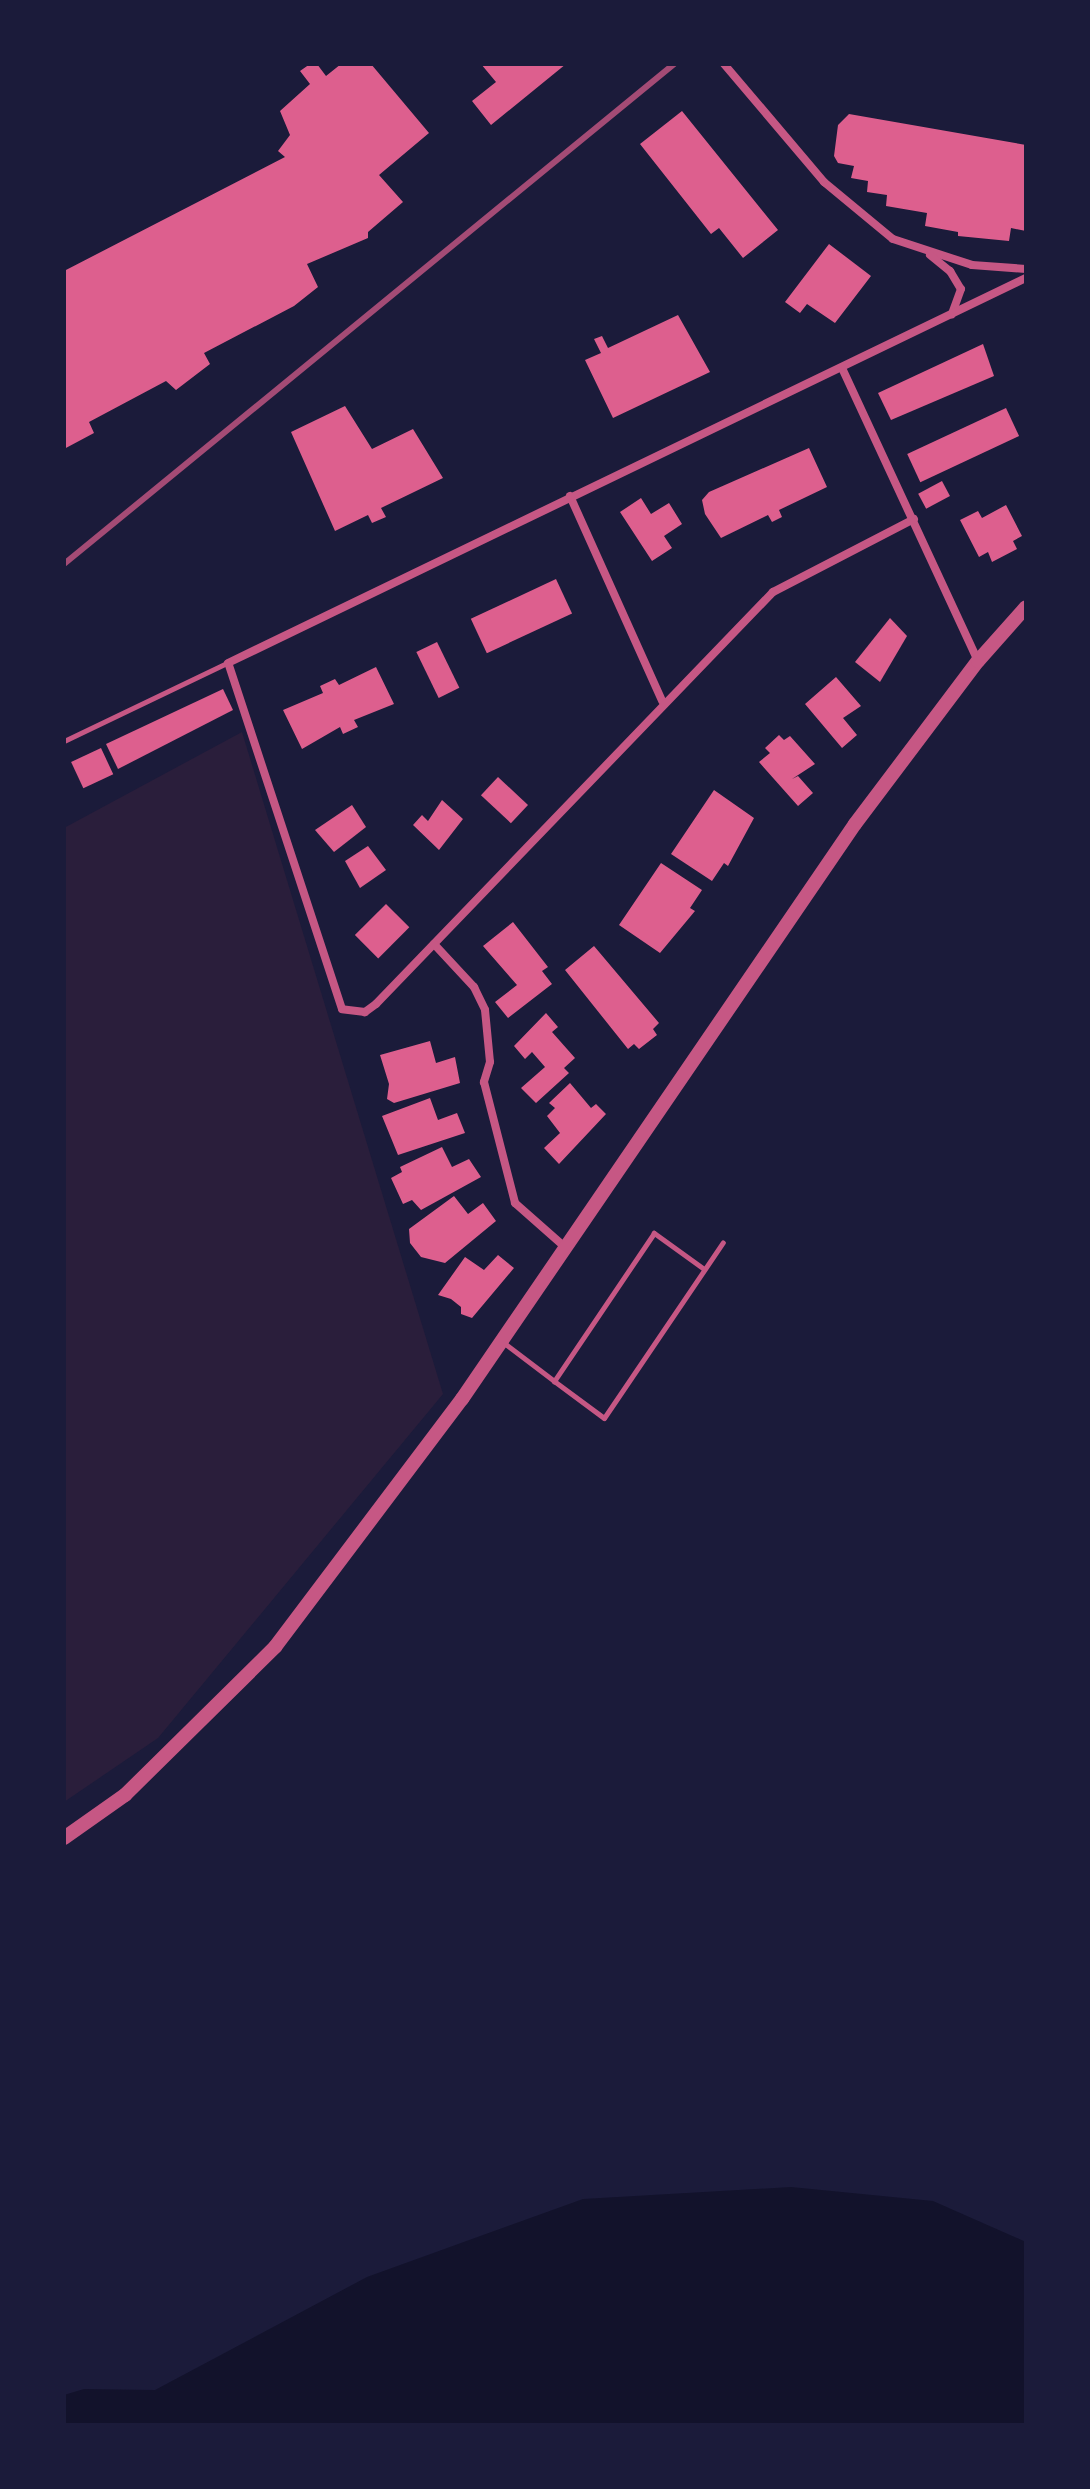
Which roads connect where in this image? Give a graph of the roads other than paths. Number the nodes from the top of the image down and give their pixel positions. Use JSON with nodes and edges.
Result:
{"nodes":[{"id":1,"x":724,"y":64,"type":"edge"},
{"id":2,"x":926,"y":252,"type":"junction"},
{"id":3,"x":1026,"y":269,"type":"edge"},
{"id":4,"x":1026,"y":278,"type":"edge"},
{"id":5,"x":952,"y":314,"type":"junction"},
{"id":6,"x":842,"y":368,"type":"junction"},
{"id":7,"x":570,"y":496,"type":"junction"},
{"id":8,"x":914,"y":519,"type":"junction"},
{"id":9,"x":1026,"y":607,"type":"edge"},
{"id":10,"x":978,"y":661,"type":"junction"},
{"id":11,"x":228,"y":663,"type":"junction"},
{"id":12,"x":662,"y":701,"type":"junction"},
{"id":13,"x":64,"y":741,"type":"edge"},
{"id":14,"x":434,"y":944,"type":"junction"},
{"id":15,"x":723,"y":1242,"type":"dead end"},
{"id":16,"x":566,"y":1248,"type":"junction"},
{"id":17,"x":704,"y":1269,"type":"junction"},
{"id":18,"x":501,"y":1341,"type":"junction"},
{"id":19,"x":554,"y":1381,"type":"junction"},
{"id":20,"x":64,"y":1838,"type":"edge"}],
"edges":[{"from":1,"to":2,"type":"street"},
{"from":2,"to":3,"type":"street"},
{"from":2,"to":5,"type":"street"},
{"from":4,"to":5,"type":"street"},
{"from":5,"to":6,"type":"street"},
{"from":6,"to":7,"type":"street"},
{"from":6,"to":8,"type":"street"},
{"from":7,"to":11,"type":"street"},
{"from":7,"to":12,"type":"street"},
{"from":8,"to":10,"type":"street"},
{"from":8,"to":12,"type":"street"},
{"from":9,"to":10,"type":"street"},
{"from":10,"to":16,"type":"street"},
{"from":11,"to":13,"type":"lane"},
{"from":11,"to":14,"type":"street"},
{"from":12,"to":14,"type":"street"},
{"from":14,"to":16,"type":"street"},
{"from":15,"to":17,"type":"lane"},
{"from":16,"to":18,"type":"street"},
{"from":17,"to":19,"type":"lane"},
{"from":17,"to":19,"type":"lane"},
{"from":18,"to":19,"type":"lane"},
{"from":18,"to":20,"type":"street"}]}
